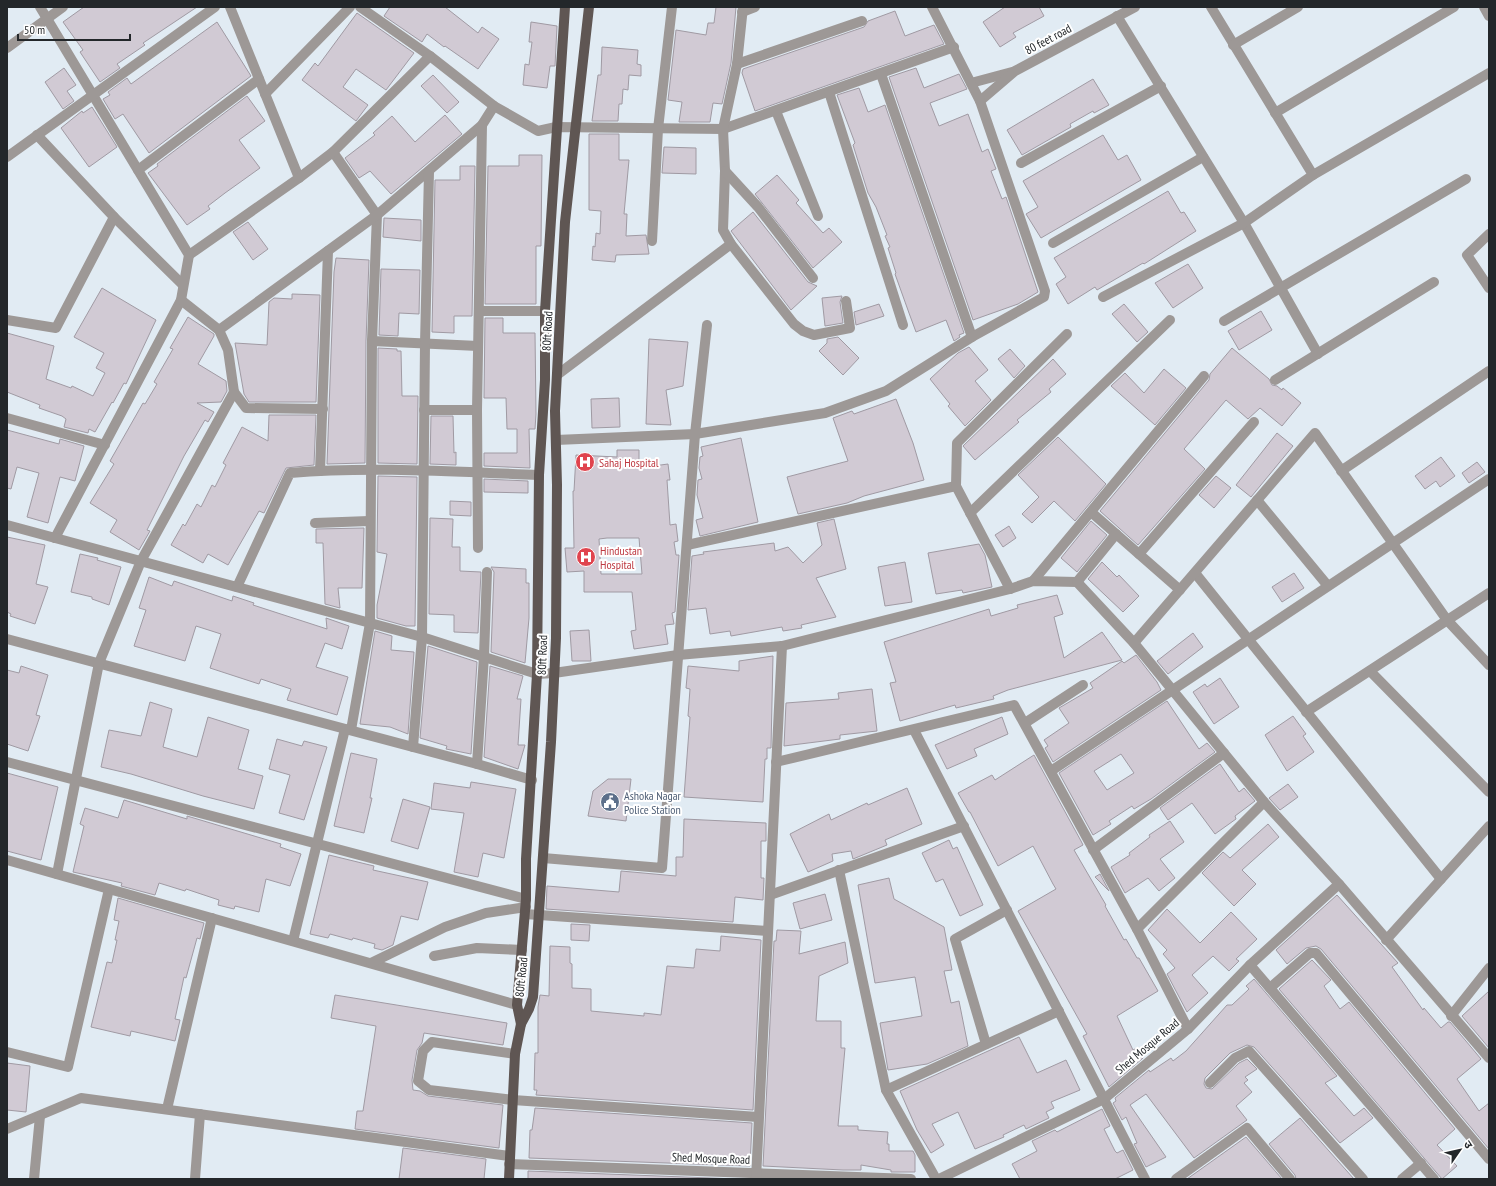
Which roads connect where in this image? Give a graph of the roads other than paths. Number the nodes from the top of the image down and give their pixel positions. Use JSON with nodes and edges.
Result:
{"nodes":[{"id":1,"x":40,"y":7,"type":"edge"},
{"id":2,"x":63,"y":7,"type":"edge"},
{"id":3,"x":215,"y":7,"type":"edge"},
{"id":4,"x":230,"y":7,"type":"edge"},
{"id":5,"x":350,"y":7,"type":"edge"},
{"id":6,"x":360,"y":7,"type":"edge"},
{"id":7,"x":565,"y":7,"type":"edge"},
{"id":8,"x":589,"y":7,"type":"edge"},
{"id":9,"x":672,"y":7,"type":"edge"},
{"id":10,"x":755,"y":7,"type":"edge"},
{"id":11,"x":932,"y":7,"type":"edge"},
{"id":12,"x":1135,"y":7,"type":"edge"},
{"id":13,"x":1211,"y":7,"type":"edge"},
{"id":14,"x":1298,"y":7,"type":"edge"},
{"id":15,"x":1454,"y":7,"type":"edge"},
{"id":16,"x":1484,"y":7,"type":"edge"},
{"id":17,"x":742,"y":9,"type":"edge"},
{"id":18,"x":1117,"y":16,"type":"junction"},
{"id":19,"x":1489,"y":16,"type":"edge"},
{"id":20,"x":47,"y":18,"type":"junction"},
{"id":21,"x":862,"y":21,"type":"dead end"},
{"id":22,"x":1233,"y":45,"type":"junction"},
{"id":23,"x":954,"y":47,"type":"junction"},
{"id":24,"x":7,"y":48,"type":"edge"},
{"id":25,"x":430,"y":56,"type":"junction"},
{"id":26,"x":737,"y":64,"type":"junction"},
{"id":27,"x":1015,"y":71,"type":"junction"},
{"id":28,"x":1489,"y":73,"type":"edge"},
{"id":29,"x":880,"y":74,"type":"junction"},
{"id":30,"x":259,"y":79,"type":"junction"},
{"id":31,"x":971,"y":83,"type":"junction"},
{"id":32,"x":1161,"y":86,"type":"junction"},
{"id":33,"x":829,"y":92,"type":"junction"},
{"id":34,"x":265,"y":94,"type":"junction"},
{"id":35,"x":93,"y":95,"type":"junction"},
{"id":36,"x":980,"y":101,"type":"junction"},
{"id":37,"x":494,"y":106,"type":"junction"},
{"id":38,"x":776,"y":111,"type":"junction"},
{"id":39,"x":1275,"y":113,"type":"junction"},
{"id":40,"x":482,"y":125,"type":"junction"},
{"id":41,"x":556,"y":127,"type":"junction"},
{"id":42,"x":575,"y":128,"type":"junction"},
{"id":43,"x":658,"y":129,"type":"junction"},
{"id":44,"x":724,"y":129,"type":"junction"},
{"id":45,"x":37,"y":135,"type":"junction"},
{"id":46,"x":333,"y":152,"type":"junction"},
{"id":47,"x":7,"y":157,"type":"edge"},
{"id":48,"x":1203,"y":157,"type":"junction"},
{"id":49,"x":1021,"y":163,"type":"dead end"},
{"id":50,"x":138,"y":170,"type":"junction"},
{"id":51,"x":725,"y":171,"type":"junction"},
{"id":52,"x":429,"y":172,"type":"junction"},
{"id":53,"x":1313,"y":175,"type":"junction"},
{"id":54,"x":299,"y":178,"type":"junction"},
{"id":55,"x":1466,"y":179,"type":"dead end"},
{"id":56,"x":377,"y":215,"type":"junction"},
{"id":57,"x":818,"y":216,"type":"dead end"},
{"id":58,"x":114,"y":217,"type":"junction"},
{"id":59,"x":1244,"y":222,"type":"junction"},
{"id":60,"x":1489,"y":234,"type":"edge"},
{"id":61,"x":652,"y":241,"type":"dead end"},
{"id":62,"x":1053,"y":243,"type":"dead end"},
{"id":63,"x":731,"y":244,"type":"junction"},
{"id":64,"x":328,"y":251,"type":"junction"},
{"id":65,"x":189,"y":255,"type":"junction"},
{"id":66,"x":813,"y":278,"type":"dead end"},
{"id":67,"x":1434,"y":282,"type":"dead end"},
{"id":68,"x":183,"y":285,"type":"junction"},
{"id":69,"x":1281,"y":288,"type":"junction"},
{"id":70,"x":1489,"y":288,"type":"edge"},
{"id":71,"x":1104,"y":297,"type":"dead end"},
{"id":72,"x":181,"y":300,"type":"junction"},
{"id":73,"x":846,"y":302,"type":"dead end"},
{"id":74,"x":479,"y":311,"type":"junction"},
{"id":75,"x":545,"y":311,"type":"junction"},
{"id":76,"x":7,"y":320,"type":"edge"},
{"id":77,"x":1170,"y":320,"type":"dead end"},
{"id":78,"x":1224,"y":321,"type":"dead end"},
{"id":79,"x":707,"y":325,"type":"dead end"},
{"id":80,"x":903,"y":325,"type":"dead end"},
{"id":81,"x":219,"y":330,"type":"junction"},
{"id":82,"x":1067,"y":334,"type":"dead end"},
{"id":83,"x":972,"y":337,"type":"junction"},
{"id":84,"x":372,"y":342,"type":"junction"},
{"id":85,"x":425,"y":344,"type":"junction"},
{"id":86,"x":478,"y":346,"type":"junction"},
{"id":87,"x":1318,"y":354,"type":"junction"},
{"id":88,"x":1489,"y":371,"type":"edge"},
{"id":89,"x":557,"y":375,"type":"junction"},
{"id":90,"x":1204,"y":376,"type":"dead end"},
{"id":91,"x":1275,"y":380,"type":"dead end"},
{"id":92,"x":234,"y":392,"type":"junction"},
{"id":93,"x":323,"y":409,"type":"junction"},
{"id":94,"x":424,"y":410,"type":"junction"},
{"id":95,"x":477,"y":410,"type":"junction"},
{"id":96,"x":7,"y":418,"type":"edge"},
{"id":97,"x":1254,"y":422,"type":"dead end"},
{"id":98,"x":695,"y":434,"type":"junction"},
{"id":99,"x":556,"y":440,"type":"junction"},
{"id":100,"x":105,"y":445,"type":"junction"},
{"id":101,"x":320,"y":471,"type":"junction"},
{"id":102,"x":370,"y":471,"type":"junction"},
{"id":103,"x":1341,"y":471,"type":"junction"},
{"id":104,"x":425,"y":472,"type":"junction"},
{"id":105,"x":478,"y":473,"type":"junction"},
{"id":106,"x":539,"y":475,"type":"junction"},
{"id":107,"x":1489,"y":480,"type":"edge"},
{"id":108,"x":956,"y":486,"type":"junction"},
{"id":109,"x":1257,"y":500,"type":"junction"},
{"id":110,"x":1091,"y":512,"type":"junction"},
{"id":111,"x":970,"y":513,"type":"junction"},
{"id":112,"x":369,"y":521,"type":"junction"},
{"id":113,"x":315,"y":523,"type":"dead end"},
{"id":114,"x":7,"y":525,"type":"edge"},
{"id":115,"x":1116,"y":534,"type":"junction"},
{"id":116,"x":55,"y":538,"type":"junction"},
{"id":117,"x":1392,"y":544,"type":"junction"},
{"id":118,"x":686,"y":545,"type":"junction"},
{"id":119,"x":478,"y":548,"type":"dead end"},
{"id":120,"x":1139,"y":554,"type":"junction"},
{"id":121,"x":141,"y":561,"type":"junction"},
{"id":122,"x":487,"y":572,"type":"dead end"},
{"id":123,"x":1195,"y":573,"type":"junction"},
{"id":124,"x":1032,"y":581,"type":"junction"},
{"id":125,"x":1077,"y":582,"type":"junction"},
{"id":126,"x":1328,"y":586,"type":"junction"},
{"id":127,"x":237,"y":587,"type":"junction"},
{"id":128,"x":1010,"y":589,"type":"junction"},
{"id":129,"x":1180,"y":590,"type":"junction"},
{"id":130,"x":1489,"y":592,"type":"edge"},
{"id":131,"x":1448,"y":620,"type":"junction"},
{"id":132,"x":370,"y":623,"type":"junction"},
{"id":133,"x":422,"y":637,"type":"junction"},
{"id":134,"x":7,"y":639,"type":"edge"},
{"id":135,"x":1248,"y":639,"type":"junction"},
{"id":136,"x":1134,"y":643,"type":"junction"},
{"id":137,"x":782,"y":646,"type":"junction"},
{"id":138,"x":678,"y":655,"type":"junction"},
{"id":139,"x":484,"y":656,"type":"junction"},
{"id":140,"x":99,"y":663,"type":"junction"},
{"id":141,"x":1489,"y":665,"type":"edge"},
{"id":142,"x":1370,"y":671,"type":"junction"},
{"id":143,"x":554,"y":673,"type":"junction"},
{"id":144,"x":537,"y":674,"type":"junction"},
{"id":145,"x":1083,"y":685,"type":"dead end"},
{"id":146,"x":1173,"y":690,"type":"junction"},
{"id":147,"x":1306,"y":712,"type":"junction"},
{"id":148,"x":1024,"y":723,"type":"junction"},
{"id":149,"x":348,"y":730,"type":"junction"},
{"id":150,"x":914,"y":730,"type":"junction"},
{"id":151,"x":413,"y":747,"type":"junction"},
{"id":152,"x":1224,"y":753,"type":"junction"},
{"id":153,"x":7,"y":762,"type":"edge"},
{"id":154,"x":776,"y":762,"type":"junction"},
{"id":155,"x":477,"y":764,"type":"junction"},
{"id":156,"x":1051,"y":771,"type":"junction"},
{"id":157,"x":75,"y":780,"type":"junction"},
{"id":158,"x":532,"y":780,"type":"junction"},
{"id":159,"x":1489,"y":792,"type":"edge"},
{"id":160,"x":1264,"y":802,"type":"junction"},
{"id":161,"x":964,"y":826,"type":"junction"},
{"id":162,"x":1489,"y":826,"type":"edge"},
{"id":163,"x":317,"y":843,"type":"junction"},
{"id":164,"x":1093,"y":850,"type":"junction"},
{"id":165,"x":543,"y":858,"type":"junction"},
{"id":166,"x":7,"y":860,"type":"edge"},
{"id":167,"x":839,"y":870,"type":"junction"},
{"id":168,"x":57,"y":874,"type":"junction"},
{"id":169,"x":1441,"y":879,"type":"junction"},
{"id":170,"x":1339,"y":884,"type":"junction"},
{"id":171,"x":109,"y":889,"type":"junction"},
{"id":172,"x":770,"y":895,"type":"junction"},
{"id":173,"x":526,"y":907,"type":"junction"},
{"id":174,"x":1007,"y":910,"type":"junction"},
{"id":175,"x":539,"y":916,"type":"junction"},
{"id":176,"x":212,"y":918,"type":"junction"},
{"id":177,"x":1136,"y":929,"type":"junction"},
{"id":178,"x":768,"y":931,"type":"junction"},
{"id":179,"x":1386,"y":940,"type":"junction"},
{"id":180,"x":293,"y":941,"type":"junction"},
{"id":181,"x":522,"y":950,"type":"junction"},
{"id":182,"x":434,"y":956,"type":"dead end"},
{"id":183,"x":371,"y":963,"type":"junction"},
{"id":184,"x":1250,"y":965,"type":"junction"},
{"id":185,"x":1488,"y":971,"type":"edge"},
{"id":186,"x":1270,"y":988,"type":"junction"},
{"id":187,"x":517,"y":1005,"type":"junction"},
{"id":188,"x":1059,"y":1011,"type":"junction"},
{"id":189,"x":1451,"y":1016,"type":"junction"},
{"id":190,"x":521,"y":1024,"type":"junction"},
{"id":191,"x":1188,"y":1029,"type":"junction"},
{"id":192,"x":986,"y":1044,"type":"junction"},
{"id":193,"x":7,"y":1052,"type":"edge"},
{"id":194,"x":515,"y":1054,"type":"junction"},
{"id":195,"x":1489,"y":1058,"type":"edge"},
{"id":196,"x":1210,"y":1083,"type":"dead end"},
{"id":197,"x":886,"y":1090,"type":"junction"},
{"id":198,"x":1104,"y":1099,"type":"junction"},
{"id":199,"x":513,"y":1100,"type":"junction"},
{"id":200,"x":167,"y":1109,"type":"junction"},
{"id":201,"x":200,"y":1114,"type":"junction"},
{"id":202,"x":40,"y":1116,"type":"junction"},
{"id":203,"x":758,"y":1117,"type":"junction"},
{"id":204,"x":7,"y":1129,"type":"edge"},
{"id":205,"x":1489,"y":1159,"type":"edge"},
{"id":206,"x":509,"y":1160,"type":"junction"},
{"id":207,"x":1421,"y":1163,"type":"junction"},
{"id":208,"x":756,"y":1176,"type":"edge"},
{"id":209,"x":34,"y":1179,"type":"edge"},
{"id":210,"x":195,"y":1179,"type":"edge"},
{"id":211,"x":509,"y":1179,"type":"edge"},
{"id":212,"x":911,"y":1179,"type":"edge"},
{"id":213,"x":937,"y":1179,"type":"edge"},
{"id":214,"x":1145,"y":1179,"type":"edge"},
{"id":215,"x":1176,"y":1179,"type":"edge"},
{"id":216,"x":1290,"y":1179,"type":"edge"},
{"id":217,"x":1363,"y":1179,"type":"edge"},
{"id":218,"x":1402,"y":1179,"type":"edge"},
{"id":219,"x":1434,"y":1179,"type":"edge"}],
"edges":[{"from":1,"to":20,"type":"street"},
{"from":2,"to":20,"type":"street"},
{"from":3,"to":35,"type":"street"},
{"from":4,"to":30,"type":"street"},
{"from":5,"to":34,"type":"street"},
{"from":6,"to":25,"type":"street"},
{"from":7,"to":41,"type":"main road"},
{"from":8,"to":42,"type":"main road","name":"80ft Road"},
{"from":9,"to":43,"type":"street"},
{"from":10,"to":17,"type":"street"},
{"from":11,"to":23,"type":"street"},
{"from":12,"to":18,"type":"street","name":"80 feet road"},
{"from":13,"to":22,"type":"street"},
{"from":14,"to":22,"type":"street"},
{"from":15,"to":39,"type":"street"},
{"from":16,"to":19,"type":"street"},
{"from":17,"to":26,"type":"street"},
{"from":18,"to":27,"type":"street","name":"80 feet road"},
{"from":18,"to":32,"type":"street"},
{"from":20,"to":24,"type":"street"},
{"from":20,"to":35,"type":"street"},
{"from":21,"to":26,"type":"street"},
{"from":22,"to":39,"type":"street"},
{"from":23,"to":29,"type":"street"},
{"from":23,"to":31,"type":"street"},
{"from":25,"to":37,"type":"street"},
{"from":25,"to":46,"type":"street"},
{"from":26,"to":44,"type":"street"},
{"from":27,"to":31,"type":"street"},
{"from":27,"to":36,"type":"street","name":"80 feet road"},
{"from":28,"to":53,"type":"street"},
{"from":29,"to":33,"type":"street"},
{"from":29,"to":83,"type":"street"},
{"from":30,"to":34,"type":"street"},
{"from":30,"to":50,"type":"street"},
{"from":31,"to":36,"type":"street"},
{"from":32,"to":48,"type":"street"},
{"from":32,"to":49,"type":"street"},
{"from":33,"to":38,"type":"street"},
{"from":33,"to":80,"type":"street"},
{"from":34,"to":54,"type":"street"},
{"from":35,"to":45,"type":"street"},
{"from":35,"to":50,"type":"street"},
{"from":36,"to":83,"type":"street"},
{"from":37,"to":40,"type":"street"},
{"from":37,"to":41,"type":"street"},
{"from":38,"to":44,"type":"street"},
{"from":38,"to":57,"type":"street"},
{"from":39,"to":53,"type":"street"},
{"from":40,"to":52,"type":"street"},
{"from":40,"to":74,"type":"street"},
{"from":41,"to":42,"type":"street"},
{"from":41,"to":75,"type":"main road"},
{"from":42,"to":43,"type":"street"},
{"from":42,"to":89,"type":"main road","name":"80ft Road"},
{"from":43,"to":44,"type":"street"},
{"from":43,"to":61,"type":"street"},
{"from":44,"to":51,"type":"street"},
{"from":45,"to":47,"type":"street"},
{"from":45,"to":58,"type":"street"},
{"from":46,"to":54,"type":"street"},
{"from":46,"to":56,"type":"street"},
{"from":48,"to":59,"type":"street"},
{"from":48,"to":62,"type":"street"},
{"from":50,"to":65,"type":"street"},
{"from":51,"to":63,"type":"street"},
{"from":51,"to":66,"type":"street"},
{"from":52,"to":56,"type":"street"},
{"from":52,"to":85,"type":"street"},
{"from":53,"to":59,"type":"street"},
{"from":54,"to":65,"type":"street"},
{"from":55,"to":69,"type":"street"},
{"from":56,"to":64,"type":"street"},
{"from":56,"to":84,"type":"street"},
{"from":58,"to":68,"type":"street"},
{"from":58,"to":76,"type":"street"},
{"from":59,"to":69,"type":"street"},
{"from":59,"to":71,"type":"street"},
{"from":60,"to":70,"type":"street"},
{"from":63,"to":73,"type":"street"},
{"from":63,"to":89,"type":"street"},
{"from":64,"to":81,"type":"street"},
{"from":64,"to":93,"type":"street"},
{"from":65,"to":68,"type":"street"},
{"from":67,"to":87,"type":"street"},
{"from":68,"to":72,"type":"street"},
{"from":69,"to":78,"type":"street"},
{"from":69,"to":87,"type":"street"},
{"from":72,"to":81,"type":"street"},
{"from":72,"to":100,"type":"street"},
{"from":74,"to":75,"type":"street"},
{"from":74,"to":86,"type":"street"},
{"from":75,"to":106,"type":"main road"},
{"from":77,"to":111,"type":"street"},
{"from":79,"to":98,"type":"street"},
{"from":81,"to":92,"type":"street"},
{"from":82,"to":108,"type":"street"},
{"from":83,"to":98,"type":"street"},
{"from":84,"to":85,"type":"street"},
{"from":84,"to":102,"type":"street"},
{"from":85,"to":86,"type":"street"},
{"from":85,"to":94,"type":"street"},
{"from":86,"to":95,"type":"street"},
{"from":87,"to":91,"type":"street"},
{"from":88,"to":103,"type":"street"},
{"from":89,"to":99,"type":"main road","name":"80ft Road"},
{"from":90,"to":110,"type":"street"},
{"from":92,"to":93,"type":"street"},
{"from":92,"to":121,"type":"street"},
{"from":93,"to":101,"type":"street"},
{"from":94,"to":95,"type":"street"},
{"from":94,"to":104,"type":"street"},
{"from":95,"to":105,"type":"street"},
{"from":96,"to":100,"type":"street"},
{"from":97,"to":120,"type":"street"},
{"from":98,"to":99,"type":"street"},
{"from":98,"to":118,"type":"street"},
{"from":99,"to":143,"type":"main road","name":"80ft Road"},
{"from":100,"to":116,"type":"street"},
{"from":101,"to":102,"type":"street"},
{"from":101,"to":127,"type":"street"},
{"from":102,"to":104,"type":"street"},
{"from":102,"to":112,"type":"street"},
{"from":103,"to":109,"type":"street"},
{"from":103,"to":117,"type":"street"},
{"from":104,"to":105,"type":"street"},
{"from":104,"to":133,"type":"street"},
{"from":105,"to":106,"type":"street"},
{"from":105,"to":119,"type":"street"},
{"from":106,"to":144,"type":"main road"},
{"from":107,"to":117,"type":"street"},
{"from":108,"to":111,"type":"street"},
{"from":108,"to":118,"type":"street"},
{"from":109,"to":123,"type":"street"},
{"from":109,"to":126,"type":"street"},
{"from":110,"to":115,"type":"street"},
{"from":110,"to":124,"type":"street"},
{"from":111,"to":128,"type":"street"},
{"from":112,"to":113,"type":"street"},
{"from":112,"to":132,"type":"street"},
{"from":114,"to":116,"type":"street"},
{"from":115,"to":120,"type":"street"},
{"from":115,"to":125,"type":"street"},
{"from":116,"to":121,"type":"street"},
{"from":117,"to":126,"type":"street"},
{"from":117,"to":131,"type":"street"},
{"from":118,"to":138,"type":"street"},
{"from":120,"to":129,"type":"street"},
{"from":121,"to":127,"type":"street"},
{"from":121,"to":140,"type":"street"},
{"from":122,"to":139,"type":"street"},
{"from":123,"to":129,"type":"street"},
{"from":123,"to":135,"type":"street"},
{"from":124,"to":125,"type":"street"},
{"from":124,"to":128,"type":"street"},
{"from":125,"to":136,"type":"street"},
{"from":126,"to":135,"type":"street"},
{"from":127,"to":132,"type":"street"},
{"from":128,"to":137,"type":"street"},
{"from":129,"to":136,"type":"street"},
{"from":130,"to":131,"type":"street"},
{"from":131,"to":141,"type":"street"},
{"from":131,"to":142,"type":"street"},
{"from":132,"to":133,"type":"street"},
{"from":132,"to":149,"type":"street"},
{"from":133,"to":139,"type":"street"},
{"from":133,"to":151,"type":"street"},
{"from":134,"to":140,"type":"street"},
{"from":135,"to":146,"type":"street"},
{"from":135,"to":147,"type":"street"},
{"from":136,"to":146,"type":"street"},
{"from":137,"to":138,"type":"street"},
{"from":137,"to":154,"type":"street"},
{"from":138,"to":143,"type":"street"},
{"from":138,"to":165,"type":"street"},
{"from":139,"to":144,"type":"street"},
{"from":139,"to":155,"type":"street"},
{"from":140,"to":149,"type":"street"},
{"from":140,"to":157,"type":"street"},
{"from":142,"to":147,"type":"street"},
{"from":142,"to":159,"type":"street"},
{"from":143,"to":144,"type":"street"},
{"from":143,"to":165,"type":"main road","name":"80ft Road"},
{"from":144,"to":158,"type":"main road"},
{"from":145,"to":148,"type":"street"},
{"from":146,"to":152,"type":"street"},
{"from":146,"to":156,"type":"street"},
{"from":147,"to":169,"type":"street"},
{"from":148,"to":150,"type":"street"},
{"from":148,"to":156,"type":"street"},
{"from":149,"to":151,"type":"street"},
{"from":149,"to":163,"type":"street"},
{"from":150,"to":154,"type":"street"},
{"from":150,"to":161,"type":"street"},
{"from":151,"to":155,"type":"street"},
{"from":152,"to":160,"type":"street"},
{"from":152,"to":164,"type":"street"},
{"from":153,"to":157,"type":"street"},
{"from":154,"to":172,"type":"street"},
{"from":155,"to":158,"type":"street"},
{"from":156,"to":164,"type":"street"},
{"from":157,"to":163,"type":"street"},
{"from":157,"to":168,"type":"street"},
{"from":158,"to":173,"type":"main road"},
{"from":160,"to":170,"type":"street"},
{"from":160,"to":177,"type":"street"},
{"from":161,"to":167,"type":"street"},
{"from":161,"to":174,"type":"street"},
{"from":162,"to":169,"type":"street"},
{"from":163,"to":173,"type":"street"},
{"from":163,"to":180,"type":"street"},
{"from":164,"to":177,"type":"street"},
{"from":165,"to":175,"type":"main road","name":"80ft Road"},
{"from":166,"to":168,"type":"street"},
{"from":167,"to":172,"type":"street"},
{"from":167,"to":197,"type":"street"},
{"from":168,"to":171,"type":"street"},
{"from":169,"to":179,"type":"street"},
{"from":170,"to":179,"type":"street"},
{"from":170,"to":184,"type":"street","name":"Shed Mosque Road"},
{"from":171,"to":176,"type":"street"},
{"from":171,"to":193,"type":"street"},
{"from":172,"to":178,"type":"street"},
{"from":173,"to":175,"type":"street"},
{"from":173,"to":181,"type":"main road"},
{"from":173,"to":183,"type":"street"},
{"from":174,"to":188,"type":"street"},
{"from":174,"to":192,"type":"street"},
{"from":175,"to":178,"type":"street"},
{"from":175,"to":190,"type":"main road","name":"80ft Road"},
{"from":176,"to":180,"type":"street"},
{"from":176,"to":200,"type":"street"},
{"from":177,"to":191,"type":"street"},
{"from":178,"to":203,"type":"street"},
{"from":179,"to":189,"type":"street"},
{"from":180,"to":183,"type":"street"},
{"from":181,"to":182,"type":"street"},
{"from":181,"to":187,"type":"main road"},
{"from":183,"to":187,"type":"street"},
{"from":184,"to":186,"type":"street"},
{"from":184,"to":191,"type":"street","name":"Shed Mosque Road"},
{"from":185,"to":189,"type":"street"},
{"from":186,"to":205,"type":"street"},
{"from":186,"to":207,"type":"street"},
{"from":187,"to":190,"type":"main road"},
{"from":188,"to":192,"type":"street"},
{"from":188,"to":198,"type":"street"},
{"from":189,"to":195,"type":"street"},
{"from":190,"to":194,"type":"main road","name":"80ft Road"},
{"from":191,"to":198,"type":"street","name":"Shed Mosque Road"},
{"from":192,"to":197,"type":"street"},
{"from":194,"to":199,"type":"main road","name":"80ft Road"},
{"from":194,"to":199,"type":"street"},
{"from":196,"to":217,"type":"street"},
{"from":197,"to":213,"type":"street"},
{"from":198,"to":213,"type":"street","name":"Shed Mosque Road"},
{"from":198,"to":214,"type":"street"},
{"from":199,"to":203,"type":"street"},
{"from":199,"to":206,"type":"main road","name":"80ft Road"},
{"from":200,"to":201,"type":"street","name":"Shed Mosque Road"},
{"from":200,"to":202,"type":"street","name":"Shed Mosque Road"},
{"from":201,"to":206,"type":"street","name":"Shed Mosque Road"},
{"from":201,"to":210,"type":"street"},
{"from":202,"to":204,"type":"street","name":"Shed Mosque Road"},
{"from":202,"to":209,"type":"street"},
{"from":203,"to":208,"type":"street"},
{"from":206,"to":208,"type":"street","name":"Shed Mosque Road"},
{"from":206,"to":211,"type":"main road","name":"80ft Road"},
{"from":207,"to":218,"type":"street"},
{"from":207,"to":219,"type":"street"},
{"from":208,"to":212,"type":"street","name":"Shed Mosque Road"},
{"from":215,"to":216,"type":"street"}]}
